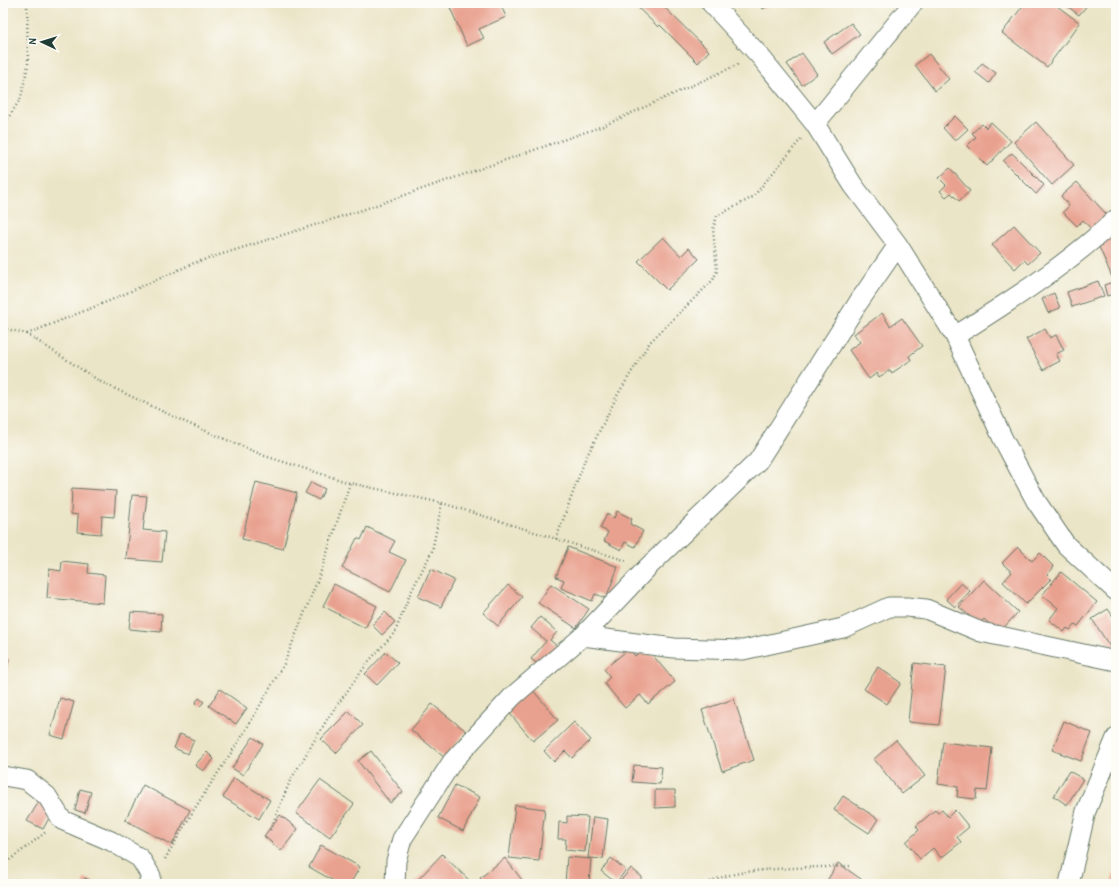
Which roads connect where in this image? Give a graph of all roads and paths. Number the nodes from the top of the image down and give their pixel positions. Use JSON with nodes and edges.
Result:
{"nodes":[{"id":1,"x":26,"y":3,"type":"edge"},
{"id":2,"x":711,"y":3,"type":"edge"},
{"id":3,"x":913,"y":3,"type":"edge"},
{"id":4,"x":759,"y":55,"type":"junction"},
{"id":5,"x":815,"y":124,"type":"junction"},
{"id":6,"x":3,"y":126,"type":"edge"},
{"id":7,"x":1116,"y":219,"type":"edge"},
{"id":8,"x":898,"y":245,"type":"junction"},
{"id":9,"x":3,"y":328,"type":"edge"},
{"id":10,"x":26,"y":334,"type":"junction"},
{"id":11,"x":956,"y":336,"type":"junction"},
{"id":12,"x":350,"y":483,"type":"junction"},
{"id":13,"x":442,"y":503,"type":"junction"},
{"id":14,"x":556,"y":539,"type":"junction"},
{"id":15,"x":648,"y":567,"type":"junction"},
{"id":16,"x":1116,"y":592,"type":"edge"},
{"id":17,"x":583,"y":636,"type":"junction"},
{"id":18,"x":1116,"y":661,"type":"edge"},
{"id":19,"x":1116,"y":738,"type":"edge"},
{"id":20,"x":3,"y":776,"type":"edge"},
{"id":21,"x":62,"y":820,"type":"junction"},
{"id":22,"x":270,"y":830,"type":"dead end"},
{"id":23,"x":3,"y":865,"type":"edge"},
{"id":24,"x":851,"y":866,"type":"dead end"},
{"id":25,"x":150,"y":880,"type":"edge"},
{"id":26,"x":395,"y":884,"type":"edge"},
{"id":27,"x":707,"y":884,"type":"edge"},
{"id":28,"x":1069,"y":884,"type":"edge"}],
"edges":[{"from":1,"to":6,"type":"path"},
{"from":2,"to":4,"type":"street"},
{"from":3,"to":5,"type":"street"},
{"from":4,"to":5,"type":"street"},
{"from":4,"to":10,"type":"path"},
{"from":5,"to":8,"type":"street"},
{"from":5,"to":14,"type":"path"},
{"from":7,"to":11,"type":"street"},
{"from":8,"to":11,"type":"street"},
{"from":8,"to":15,"type":"street"},
{"from":9,"to":10,"type":"path"},
{"from":10,"to":12,"type":"path"},
{"from":11,"to":16,"type":"street"},
{"from":12,"to":13,"type":"path"},
{"from":12,"to":25,"type":"path"},
{"from":13,"to":14,"type":"path"},
{"from":13,"to":22,"type":"path"},
{"from":14,"to":15,"type":"path"},
{"from":15,"to":17,"type":"street"},
{"from":17,"to":18,"type":"street"},
{"from":17,"to":26,"type":"street"},
{"from":19,"to":28,"type":"street"},
{"from":20,"to":21,"type":"street"},
{"from":21,"to":23,"type":"path"},
{"from":21,"to":25,"type":"street"},
{"from":24,"to":27,"type":"path"}]}
